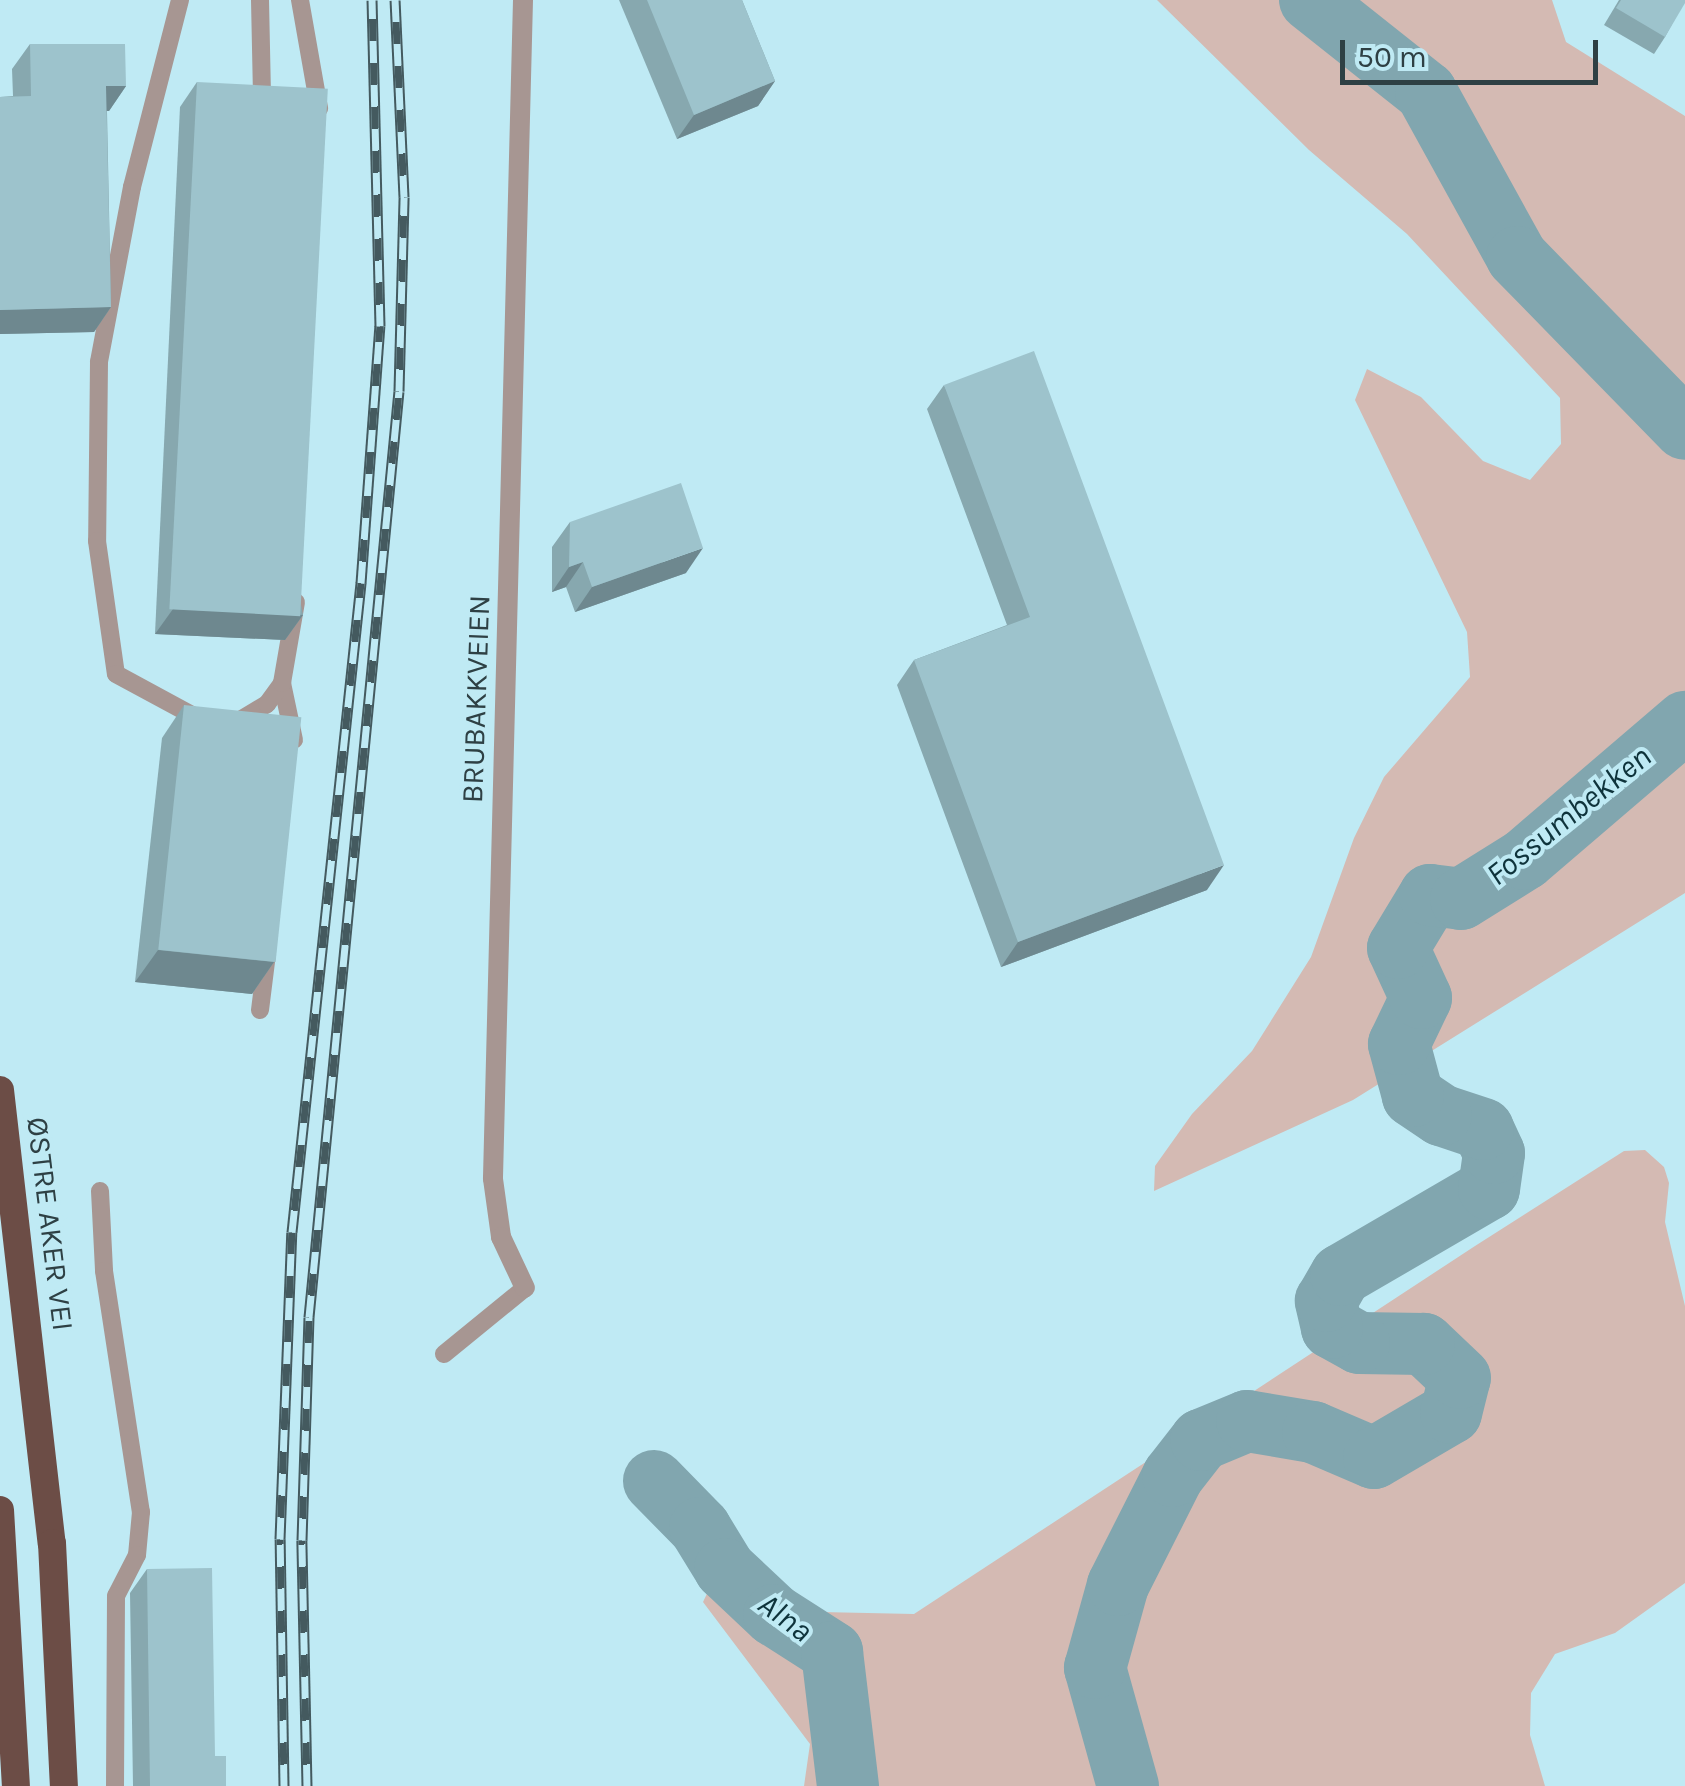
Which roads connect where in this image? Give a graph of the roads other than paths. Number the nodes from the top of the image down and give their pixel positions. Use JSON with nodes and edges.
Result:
{"nodes":[{"id":1,"x":180,"y":0,"type":"edge"},
{"id":2,"x":260,"y":0,"type":"edge"},
{"id":3,"x":300,"y":0,"type":"edge"},
{"id":4,"x":523,"y":0,"type":"edge"},
{"id":5,"x":262,"y":95,"type":"edge"},
{"id":6,"x":320,"y":126,"type":"edge"},
{"id":7,"x":296,"y":586,"type":"edge"},
{"id":8,"x":282,"y":683,"type":"junction"},
{"id":9,"x":294,"y":758,"type":"edge"},
{"id":10,"x":270,"y":932,"type":"edge"},
{"id":11,"x":260,"y":1010,"type":"dead end"},
{"id":12,"x":0,"y":1090,"type":"edge"},
{"id":13,"x":100,"y":1191,"type":"dead end"},
{"id":14,"x":525,"y":1288,"type":"joint"},
{"id":15,"x":444,"y":1354,"type":"dead end"},
{"id":16,"x":0,"y":1510,"type":"edge"},
{"id":17,"x":12,"y":1687,"type":"junction"},
{"id":18,"x":0,"y":1730,"type":"edge"},
{"id":19,"x":16,"y":1786,"type":"edge"},
{"id":20,"x":64,"y":1786,"type":"edge"},
{"id":21,"x":115,"y":1786,"type":"edge"}],
"edges":[{"from":1,"to":8,"type":"lane"},
{"from":2,"to":5,"type":"lane"},
{"from":3,"to":6,"type":"lane"},
{"from":4,"to":14,"type":"street","name":"BRUBAKKVEIEN"},
{"from":7,"to":8,"type":"lane"},
{"from":8,"to":9,"type":"lane"},
{"from":10,"to":11,"type":"lane"},
{"from":12,"to":20,"type":"highway","name":"ØSTRE AKER VEI"},
{"from":13,"to":21,"type":"lane"},
{"from":14,"to":15,"type":"lane","name":"BRUBAKKVEIEN"},
{"from":16,"to":17,"type":"highway"},
{"from":17,"to":18,"type":"highway"},
{"from":17,"to":19,"type":"highway"}]}
